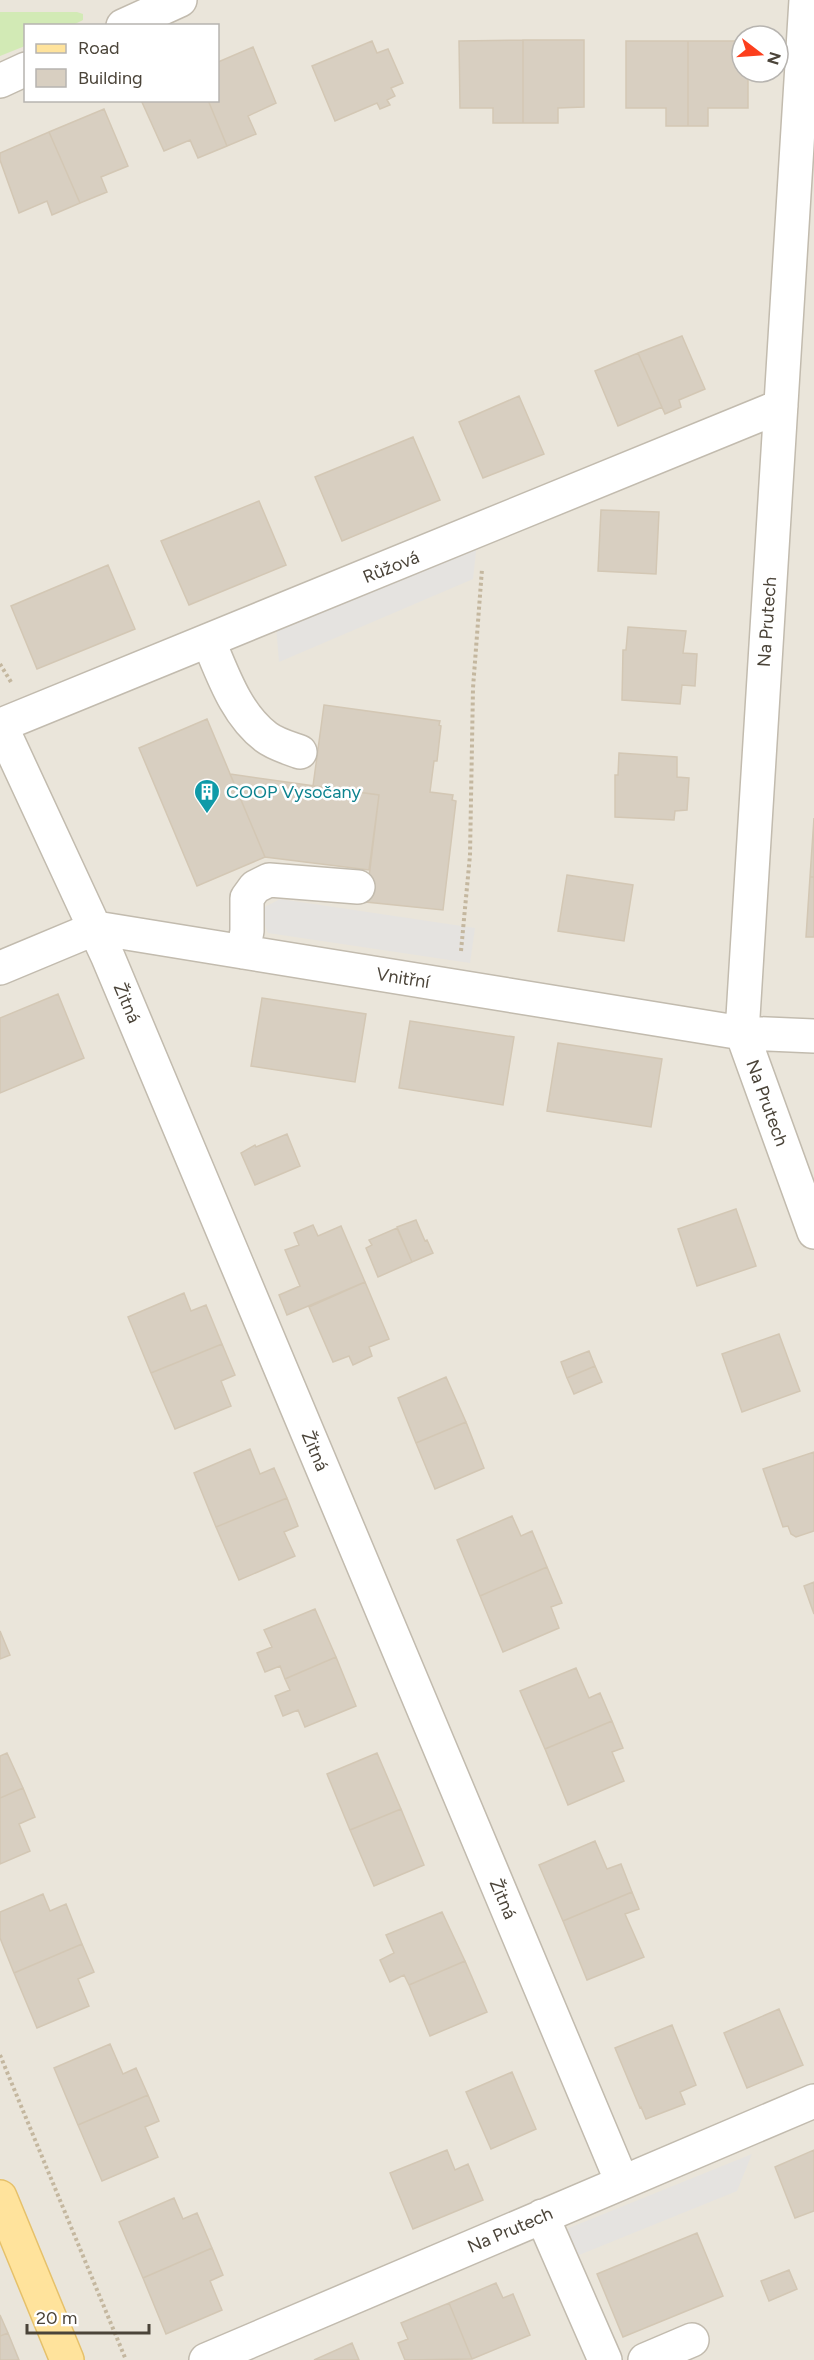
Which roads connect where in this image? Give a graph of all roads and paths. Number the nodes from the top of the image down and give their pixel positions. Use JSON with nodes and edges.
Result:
{"nodes":[{"id":1,"x":180,"y":0,"type":"edge"},
{"id":2,"x":806,"y":0,"type":"edge"},
{"id":3,"x":127,"y":24,"type":"edge"},
{"id":4,"x":24,"y":70,"type":"edge"},
{"id":5,"x":0,"y":81,"type":"edge"},
{"id":6,"x":781,"y":406,"type":"junction"},
{"id":7,"x":481,"y":530,"type":"junction"},
{"id":8,"x":209,"y":642,"type":"junction"},
{"id":9,"x":0,"y":724,"type":"edge"},
{"id":10,"x":300,"y":752,"type":"dead end"},
{"id":11,"x":358,"y":887,"type":"dead end"},
{"id":12,"x":96,"y":928,"type":"junction"},
{"id":13,"x":243,"y":952,"type":"junction"},
{"id":14,"x":0,"y":968,"type":"edge"},
{"id":15,"x":456,"y":986,"type":"junction"},
{"id":16,"x":742,"y":1033,"type":"junction"},
{"id":17,"x":814,"y":1036,"type":"edge"},
{"id":18,"x":814,"y":1232,"type":"edge"},
{"id":19,"x":0,"y":2055,"type":"edge"},
{"id":20,"x":814,"y":2101,"type":"edge"},
{"id":21,"x":622,"y":2182,"type":"junction"},
{"id":22,"x":0,"y":2197,"type":"edge"},
{"id":23,"x":542,"y":2216,"type":"junction"},
{"id":24,"x":692,"y":2340,"type":"dead end"},
{"id":25,"x":67,"y":2360,"type":"edge"},
{"id":26,"x":126,"y":2360,"type":"edge"},
{"id":27,"x":206,"y":2360,"type":"edge"},
{"id":28,"x":605,"y":2360,"type":"edge"},
{"id":29,"x":645,"y":2360,"type":"edge"}],
"edges":[{"from":1,"to":3,"type":"street"},
{"from":2,"to":6,"type":"street","name":"Na Prutech"},
{"from":4,"to":5,"type":"street"},
{"from":6,"to":7,"type":"street","name":"Růžová"},
{"from":6,"to":16,"type":"street","name":"Na Prutech"},
{"from":7,"to":8,"type":"street","name":"Růžová"},
{"from":7,"to":15,"type":"path"},
{"from":8,"to":9,"type":"street","name":"Růžová"},
{"from":8,"to":10,"type":"street"},
{"from":9,"to":12,"type":"street","name":"Žitná"},
{"from":11,"to":13,"type":"street"},
{"from":12,"to":13,"type":"street","name":"Vnitřní"},
{"from":12,"to":14,"type":"street"},
{"from":12,"to":21,"type":"street","name":"Žitná"},
{"from":13,"to":15,"type":"street","name":"Vnitřní"},
{"from":15,"to":16,"type":"street","name":"Vnitřní"},
{"from":16,"to":17,"type":"street","name":"Vnitřní"},
{"from":16,"to":18,"type":"street","name":"Na Prutech"},
{"from":19,"to":26,"type":"path"},
{"from":20,"to":21,"type":"street","name":"Na Prutech"},
{"from":21,"to":23,"type":"street","name":"Na Prutech"},
{"from":22,"to":25,"type":"main road"},
{"from":23,"to":27,"type":"street","name":"Na Prutech"},
{"from":23,"to":28,"type":"street"},
{"from":24,"to":29,"type":"street"}]}
